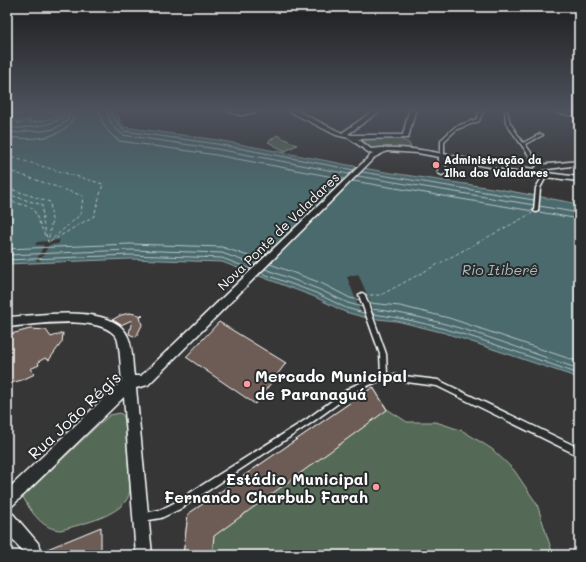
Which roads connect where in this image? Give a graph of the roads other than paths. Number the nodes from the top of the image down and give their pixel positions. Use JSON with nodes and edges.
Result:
{"nodes":[{"id":1,"x":351,"y":137,"type":"edge"},
{"id":2,"x":406,"y":137,"type":"edge"},
{"id":3,"x":446,"y":137,"type":"edge"},
{"id":4,"x":518,"y":137,"type":"edge"},
{"id":5,"x":537,"y":137,"type":"edge"},
{"id":6,"x":523,"y":144,"type":"junction"},
{"id":7,"x":382,"y":150,"type":"junction"},
{"id":8,"x":418,"y":151,"type":"junction"},
{"id":9,"x":442,"y":155,"type":"junction"},
{"id":10,"x":579,"y":163,"type":"edge"},
{"id":11,"x":538,"y":169,"type":"junction"},
{"id":12,"x":442,"y":173,"type":"dead end"},
{"id":13,"x":545,"y":175,"type":"junction"},
{"id":14,"x":579,"y":179,"type":"edge"},
{"id":15,"x":536,"y":211,"type":"dead end"},
{"id":16,"x":362,"y":295,"type":"dead end"},
{"id":17,"x":7,"y":322,"type":"edge"},
{"id":18,"x":200,"y":324,"type":"joint"},
{"id":19,"x":384,"y":376,"type":"junction"},
{"id":20,"x":132,"y":391,"type":"junction"},
{"id":21,"x":579,"y":452,"type":"edge"},
{"id":22,"x":7,"y":501,"type":"edge"},
{"id":23,"x":140,"y":518,"type":"junction"},
{"id":24,"x":7,"y":520,"type":"edge"},
{"id":25,"x":33,"y":555,"type":"edge"},
{"id":26,"x":144,"y":555,"type":"edge"}],
"edges":[{"from":1,"to":7,"type":"street"},
{"from":2,"to":8,"type":"street"},
{"from":3,"to":9,"type":"lane"},
{"from":4,"to":6,"type":"lane"},
{"from":5,"to":6,"type":"lane"},
{"from":6,"to":11,"type":"lane"},
{"from":7,"to":8,"type":"street"},
{"from":7,"to":18,"type":"street","name":"Nova Ponte de Valadares"},
{"from":8,"to":9,"type":"street"},
{"from":9,"to":11,"type":"street"},
{"from":9,"to":12,"type":"street"},
{"from":10,"to":11,"type":"street"},
{"from":11,"to":13,"type":"street"},
{"from":13,"to":14,"type":"street"},
{"from":13,"to":15,"type":"lane"},
{"from":16,"to":19,"type":"lane"},
{"from":17,"to":20,"type":"street"},
{"from":18,"to":20,"type":"street","name":"Rua João Régis"},
{"from":19,"to":21,"type":"lane"},
{"from":19,"to":23,"type":"lane"},
{"from":20,"to":22,"type":"street","name":"Rua João Régis"},
{"from":20,"to":23,"type":"street"},
{"from":23,"to":26,"type":"street"},
{"from":24,"to":25,"type":"street"}]}
